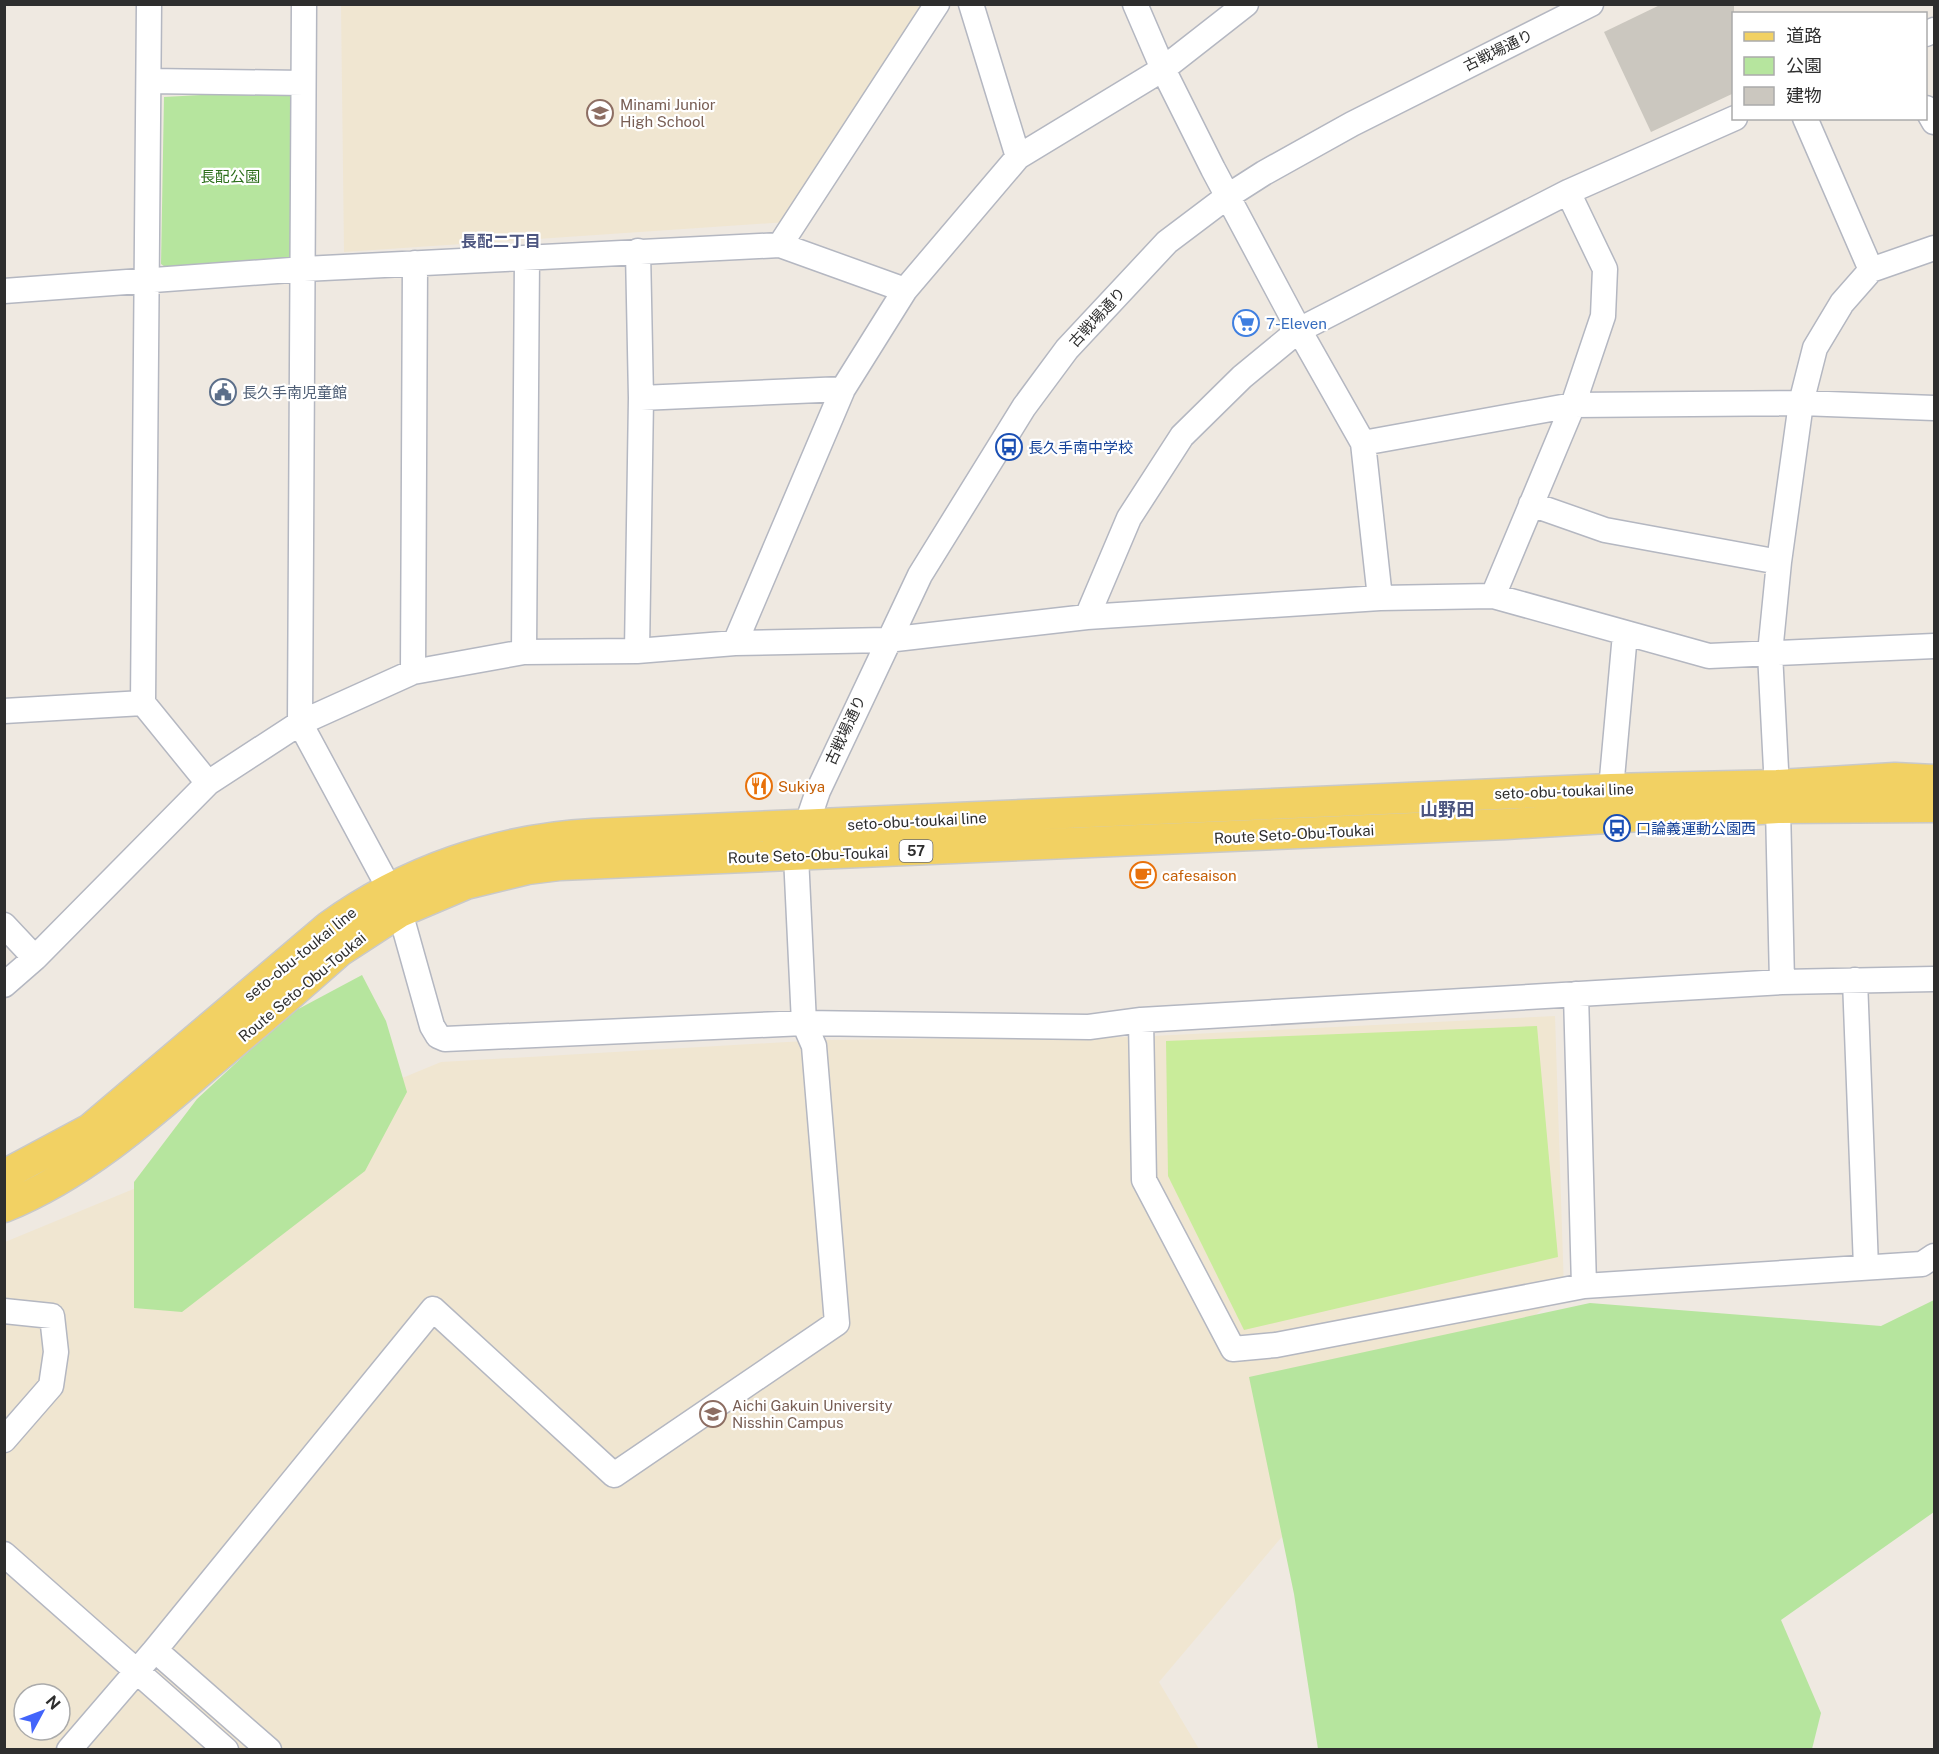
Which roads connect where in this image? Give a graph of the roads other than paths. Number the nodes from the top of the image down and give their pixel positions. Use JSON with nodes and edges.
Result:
{"nodes":[{"id":1,"x":149,"y":4,"type":"edge"},
{"id":2,"x":304,"y":4,"type":"edge"},
{"id":3,"x":937,"y":4,"type":"edge"},
{"id":4,"x":971,"y":4,"type":"edge"},
{"id":5,"x":1135,"y":4,"type":"edge"},
{"id":6,"x":1246,"y":4,"type":"edge"},
{"id":7,"x":1591,"y":4,"type":"edge"},
{"id":8,"x":1163,"y":69,"type":"junction"},
{"id":9,"x":149,"y":81,"type":"junction"},
{"id":10,"x":303,"y":83,"type":"junction"},
{"id":11,"x":1732,"y":119,"type":"edge"},
{"id":12,"x":1806,"y":120,"type":"edge"},
{"id":13,"x":1018,"y":157,"type":"junction"},
{"id":14,"x":1568,"y":192,"type":"junction"},
{"id":15,"x":1228,"y":196,"type":"junction"},
{"id":16,"x":780,"y":245,"type":"junction"},
{"id":17,"x":1935,"y":248,"type":"edge"},
{"id":18,"x":638,"y":251,"type":"junction"},
{"id":19,"x":527,"y":258,"type":"junction"},
{"id":20,"x":415,"y":263,"type":"junction"},
{"id":21,"x":304,"y":269,"type":"junction"},
{"id":22,"x":1871,"y":270,"type":"junction"},
{"id":23,"x":145,"y":281,"type":"junction"},
{"id":24,"x":905,"y":290,"type":"junction"},
{"id":25,"x":4,"y":291,"type":"edge"},
{"id":26,"x":1299,"y":330,"type":"junction"},
{"id":27,"x":843,"y":389,"type":"junction"},
{"id":28,"x":641,"y":398,"type":"junction"},
{"id":29,"x":1801,"y":403,"type":"junction"},
{"id":30,"x":1573,"y":405,"type":"junction"},
{"id":31,"x":1935,"y":408,"type":"edge"},
{"id":32,"x":1363,"y":443,"type":"junction"},
{"id":33,"x":1531,"y":504,"type":"junction"},
{"id":34,"x":1779,"y":562,"type":"junction"},
{"id":35,"x":1493,"y":596,"type":"junction"},
{"id":36,"x":1380,"y":598,"type":"junction"},
{"id":37,"x":1087,"y":617,"type":"junction"},
{"id":38,"x":1625,"y":634,"type":"junction"},
{"id":39,"x":887,"y":640,"type":"junction"},
{"id":40,"x":735,"y":643,"type":"junction"},
{"id":41,"x":1935,"y":646,"type":"edge"},
{"id":42,"x":637,"y":651,"type":"junction"},
{"id":43,"x":524,"y":652,"type":"junction"},
{"id":44,"x":1770,"y":653,"type":"junction"},
{"id":45,"x":413,"y":672,"type":"junction"},
{"id":46,"x":143,"y":703,"type":"junction"},
{"id":47,"x":4,"y":711,"type":"edge"},
{"id":48,"x":300,"y":723,"type":"junction"},
{"id":49,"x":1935,"y":780,"type":"edge"},
{"id":50,"x":208,"y":783,"type":"junction"},
{"id":51,"x":1611,"y":789,"type":"junction"},
{"id":52,"x":1778,"y":796,"type":"junction"},
{"id":53,"x":1935,"y":807,"type":"edge"},
{"id":54,"x":807,"y":826,"type":"junction"},
{"id":55,"x":796,"y":856,"type":"junction"},
{"id":56,"x":395,"y":900,"type":"junction"},
{"id":57,"x":4,"y":925,"type":"edge"},
{"id":58,"x":35,"y":958,"type":"junction"},
{"id":59,"x":1935,"y":979,"type":"edge"},
{"id":60,"x":1855,"y":980,"type":"junction"},
{"id":61,"x":1782,"y":982,"type":"junction"},
{"id":62,"x":4,"y":985,"type":"edge"},
{"id":63,"x":1575,"y":994,"type":"junction"},
{"id":64,"x":1141,"y":1020,"type":"junction"},
{"id":65,"x":804,"y":1023,"type":"junction"},
{"id":66,"x":4,"y":1175,"type":"edge"},
{"id":67,"x":4,"y":1207,"type":"edge"},
{"id":68,"x":1935,"y":1256,"type":"edge"},
{"id":69,"x":1866,"y":1267,"type":"junction"},
{"id":70,"x":1584,"y":1286,"type":"junction"},
{"id":71,"x":4,"y":1311,"type":"edge"},
{"id":72,"x":4,"y":1440,"type":"edge"},
{"id":73,"x":4,"y":1554,"type":"edge"},
{"id":74,"x":154,"y":1650,"type":"junction"},
{"id":75,"x":136,"y":1671,"type":"junction"},
{"id":76,"x":69,"y":1749,"type":"edge"},
{"id":77,"x":226,"y":1749,"type":"edge"},
{"id":78,"x":269,"y":1749,"type":"edge"}],
"edges":[{"from":1,"to":9,"type":"street"},
{"from":2,"to":10,"type":"street"},
{"from":3,"to":16,"type":"street"},
{"from":4,"to":13,"type":"street"},
{"from":5,"to":8,"type":"street"},
{"from":6,"to":8,"type":"street"},
{"from":7,"to":15,"type":"street","name":"古戦場通り"},
{"from":8,"to":13,"type":"street"},
{"from":8,"to":15,"type":"street"},
{"from":9,"to":10,"type":"street"},
{"from":9,"to":23,"type":"street"},
{"from":10,"to":21,"type":"street"},
{"from":11,"to":14,"type":"street"},
{"from":12,"to":22,"type":"street"},
{"from":13,"to":24,"type":"street"},
{"from":14,"to":26,"type":"street"},
{"from":14,"to":30,"type":"street"},
{"from":15,"to":26,"type":"street"},
{"from":15,"to":39,"type":"street","name":"古戦場通り"},
{"from":16,"to":18,"type":"street"},
{"from":16,"to":24,"type":"street"},
{"from":17,"to":22,"type":"street"},
{"from":18,"to":19,"type":"street"},
{"from":18,"to":28,"type":"street"},
{"from":19,"to":20,"type":"street"},
{"from":19,"to":43,"type":"street"},
{"from":20,"to":21,"type":"street"},
{"from":20,"to":45,"type":"street"},
{"from":21,"to":23,"type":"street"},
{"from":21,"to":48,"type":"street"},
{"from":22,"to":29,"type":"street"},
{"from":23,"to":25,"type":"street"},
{"from":23,"to":46,"type":"street"},
{"from":24,"to":27,"type":"street"},
{"from":26,"to":32,"type":"street"},
{"from":26,"to":37,"type":"street"},
{"from":27,"to":28,"type":"street"},
{"from":27,"to":40,"type":"street"},
{"from":28,"to":42,"type":"street"},
{"from":29,"to":30,"type":"street"},
{"from":29,"to":31,"type":"street"},
{"from":29,"to":34,"type":"street"},
{"from":30,"to":32,"type":"street"},
{"from":30,"to":33,"type":"street"},
{"from":32,"to":36,"type":"street"},
{"from":33,"to":34,"type":"street"},
{"from":33,"to":35,"type":"street"},
{"from":34,"to":44,"type":"street"},
{"from":35,"to":36,"type":"street"},
{"from":35,"to":38,"type":"street"},
{"from":36,"to":37,"type":"street"},
{"from":37,"to":39,"type":"street"},
{"from":38,"to":44,"type":"street"},
{"from":38,"to":51,"type":"street"},
{"from":39,"to":40,"type":"street"},
{"from":39,"to":54,"type":"street","name":"古戦場通り"},
{"from":40,"to":42,"type":"street"},
{"from":41,"to":44,"type":"street"},
{"from":42,"to":43,"type":"street"},
{"from":43,"to":45,"type":"street"},
{"from":44,"to":52,"type":"street"},
{"from":45,"to":48,"type":"street"},
{"from":46,"to":47,"type":"street"},
{"from":46,"to":50,"type":"street"},
{"from":48,"to":50,"type":"street"},
{"from":48,"to":56,"type":"street"},
{"from":49,"to":52,"type":"main road","name":"seto-obu-toukai line","number":"57"},
{"from":50,"to":58,"type":"street"},
{"from":51,"to":52,"type":"main road","name":"seto-obu-toukai line","number":"57"},
{"from":51,"to":54,"type":"main road","name":"seto-obu-toukai line","number":"57"},
{"from":52,"to":53,"type":"main road","name":"Route Seto-Obu-Toukai","number":"57"},
{"from":52,"to":55,"type":"main road","name":"Route Seto-Obu-Toukai","number":"57"},
{"from":52,"to":61,"type":"street"},
{"from":54,"to":55,"type":"street","name":"古戦場通り"},
{"from":54,"to":56,"type":"main road","name":"seto-obu-toukai line","number":"57"},
{"from":55,"to":56,"type":"main road","name":"Route Seto-Obu-Toukai","number":"57"},
{"from":55,"to":65,"type":"street"},
{"from":56,"to":65,"type":"street"},
{"from":56,"to":66,"type":"main road","name":"seto-obu-toukai line","number":"57"},
{"from":56,"to":67,"type":"main road","name":"Route Seto-Obu-Toukai","number":"57"},
{"from":57,"to":58,"type":"street"},
{"from":58,"to":62,"type":"street"},
{"from":59,"to":60,"type":"street"},
{"from":60,"to":61,"type":"street"},
{"from":60,"to":69,"type":"street"},
{"from":61,"to":63,"type":"street"},
{"from":63,"to":64,"type":"street"},
{"from":63,"to":70,"type":"street"},
{"from":64,"to":65,"type":"street"},
{"from":64,"to":70,"type":"street"},
{"from":65,"to":74,"type":"street"},
{"from":68,"to":69,"type":"street"},
{"from":69,"to":70,"type":"street"},
{"from":71,"to":72,"type":"street"},
{"from":73,"to":75,"type":"street"},
{"from":74,"to":75,"type":"street"},
{"from":74,"to":78,"type":"street"},
{"from":75,"to":76,"type":"street"},
{"from":75,"to":77,"type":"street"}]}
